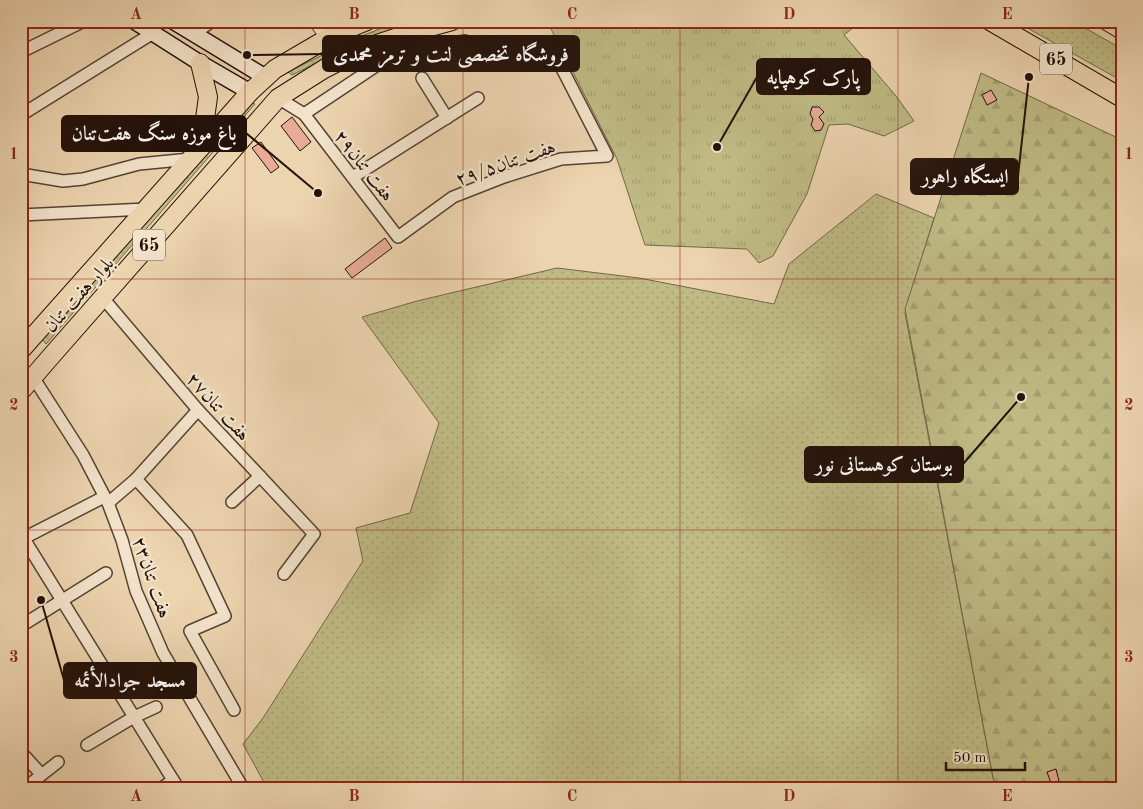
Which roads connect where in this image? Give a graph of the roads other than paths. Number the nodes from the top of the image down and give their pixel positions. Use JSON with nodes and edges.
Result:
{"nodes":[{"id":1,"x":84,"y":21,"type":"edge"},
{"id":2,"x":173,"y":21,"type":"edge"},
{"id":3,"x":212,"y":21,"type":"edge"},
{"id":4,"x":316,"y":21,"type":"edge"},
{"id":5,"x":366,"y":21,"type":"edge"},
{"id":6,"x":452,"y":21,"type":"edge"},
{"id":7,"x":990,"y":21,"type":"edge"},
{"id":8,"x":136,"y":22,"type":"edge"},
{"id":9,"x":153,"y":33,"type":"junction"},
{"id":10,"x":194,"y":34,"type":"junction"},
{"id":11,"x":328,"y":38,"type":"junction"},
{"id":12,"x":465,"y":41,"type":"dead end"},
{"id":13,"x":553,"y":51,"type":"dead end"},
{"id":14,"x":21,"y":52,"type":"edge"},
{"id":15,"x":200,"y":63,"type":"junction"},
{"id":16,"x":265,"y":77,"type":"junction"},
{"id":17,"x":422,"y":78,"type":"dead end"},
{"id":18,"x":250,"y":92,"type":"junction"},
{"id":19,"x":278,"y":98,"type":"junction"},
{"id":20,"x":478,"y":98,"type":"dead end"},
{"id":21,"x":1122,"y":98,"type":"edge"},
{"id":22,"x":304,"y":114,"type":"junction"},
{"id":23,"x":21,"y":115,"type":"edge"},
{"id":24,"x":447,"y":118,"type":"junction"},
{"id":25,"x":196,"y":153,"type":"junction"},
{"id":26,"x":21,"y":174,"type":"edge"},
{"id":27,"x":353,"y":178,"type":"junction"},
{"id":28,"x":146,"y":209,"type":"junction"},
{"id":29,"x":21,"y":215,"type":"edge"},
{"id":30,"x":398,"y":237,"type":"joint"},
{"id":31,"x":102,"y":298,"type":"junction"},
{"id":32,"x":23,"y":345,"type":"edge"},
{"id":33,"x":33,"y":377,"type":"junction"},
{"id":34,"x":21,"y":391,"type":"edge"},
{"id":35,"x":198,"y":410,"type":"junction"},
{"id":36,"x":260,"y":476,"type":"junction"},
{"id":37,"x":136,"y":479,"type":"junction"},
{"id":38,"x":106,"y":500,"type":"junction"},
{"id":39,"x":232,"y":502,"type":"dead end"},
{"id":40,"x":23,"y":536,"type":"edge"},
{"id":41,"x":106,"y":572,"type":"dead end"},
{"id":42,"x":284,"y":574,"type":"dead end"},
{"id":43,"x":62,"y":601,"type":"junction"},
{"id":44,"x":21,"y":626,"type":"edge"},
{"id":45,"x":156,"y":707,"type":"dead end"},
{"id":46,"x":234,"y":710,"type":"dead end"},
{"id":47,"x":134,"y":717,"type":"junction"},
{"id":48,"x":87,"y":745,"type":"dead end"},
{"id":49,"x":22,"y":754,"type":"edge"},
{"id":50,"x":58,"y":762,"type":"dead end"},
{"id":51,"x":41,"y":774,"type":"junction"},
{"id":52,"x":175,"y":784,"type":"edge"},
{"id":53,"x":25,"y":788,"type":"edge"},
{"id":54,"x":162,"y":788,"type":"edge"},
{"id":55,"x":243,"y":788,"type":"edge"}],
"edges":[{"from":1,"to":14,"type":"street"},
{"from":2,"to":10,"type":"main road"},
{"from":3,"to":10,"type":"street"},
{"from":4,"to":11,"type":"street"},
{"from":5,"to":11,"type":"main road","name":"بلوار هفت تنان","number":"65"},
{"from":6,"to":19,"type":"main road","name":"بلوار هفت تنان","number":"65"},
{"from":7,"to":21,"type":"main road","number":"65"},
{"from":8,"to":9,"type":"main road"},
{"from":9,"to":15,"type":"main road"},
{"from":9,"to":23,"type":"street"},
{"from":10,"to":16,"type":"main road"},
{"from":11,"to":16,"type":"main road","name":"بلوار هفت تنان","number":"65"},
{"from":12,"to":22,"type":"street"},
{"from":13,"to":30,"type":"street","name":"۲۹/۵هفت تنان"},
{"from":15,"to":18,"type":"main road"},
{"from":15,"to":25,"type":"main road"},
{"from":16,"to":18,"type":"main road","name":"بلوار هفت تنان","number":"65"},
{"from":17,"to":24,"type":"street"},
{"from":18,"to":25,"type":"main road","name":"بلوار هفت تنان","number":"65"},
{"from":19,"to":22,"type":"street"},
{"from":19,"to":31,"type":"main road","name":"بلوار هفت تنان","number":"65"},
{"from":20,"to":24,"type":"street"},
{"from":22,"to":27,"type":"street","name":"هفت تنان۲۹"},
{"from":24,"to":27,"type":"street"},
{"from":25,"to":26,"type":"street"},
{"from":25,"to":28,"type":"main road","name":"بلوار هفت تنان","number":"65"},
{"from":27,"to":30,"type":"street","name":"هفت تنان۲۹"},
{"from":28,"to":29,"type":"street"},
{"from":28,"to":32,"type":"main road","name":"بلوار هفت تنان","number":"65"},
{"from":31,"to":33,"type":"main road","name":"بلوار هفت تنان","number":"65"},
{"from":31,"to":35,"type":"street","name":"هفت تنان۲۷"},
{"from":33,"to":34,"type":"main road","name":"بلوار هفت تنان","number":"65"},
{"from":33,"to":38,"type":"street","name":"هفت تنان۲۳"},
{"from":35,"to":36,"type":"street","name":"هفت تنان۲۷"},
{"from":35,"to":37,"type":"street"},
{"from":36,"to":39,"type":"street"},
{"from":36,"to":42,"type":"street","name":"هفت تنان۲۷"},
{"from":37,"to":38,"type":"street"},
{"from":37,"to":46,"type":"street"},
{"from":38,"to":40,"type":"street"},
{"from":38,"to":55,"type":"street","name":"هفت تنان۲۳"},
{"from":40,"to":43,"type":"street"},
{"from":41,"to":43,"type":"street"},
{"from":43,"to":44,"type":"street"},
{"from":43,"to":47,"type":"street"},
{"from":45,"to":47,"type":"street"},
{"from":47,"to":48,"type":"street"},
{"from":47,"to":52,"type":"street"},
{"from":49,"to":51,"type":"street"},
{"from":50,"to":51,"type":"street"},
{"from":51,"to":53,"type":"street"},
{"from":52,"to":54,"type":"street"}]}
